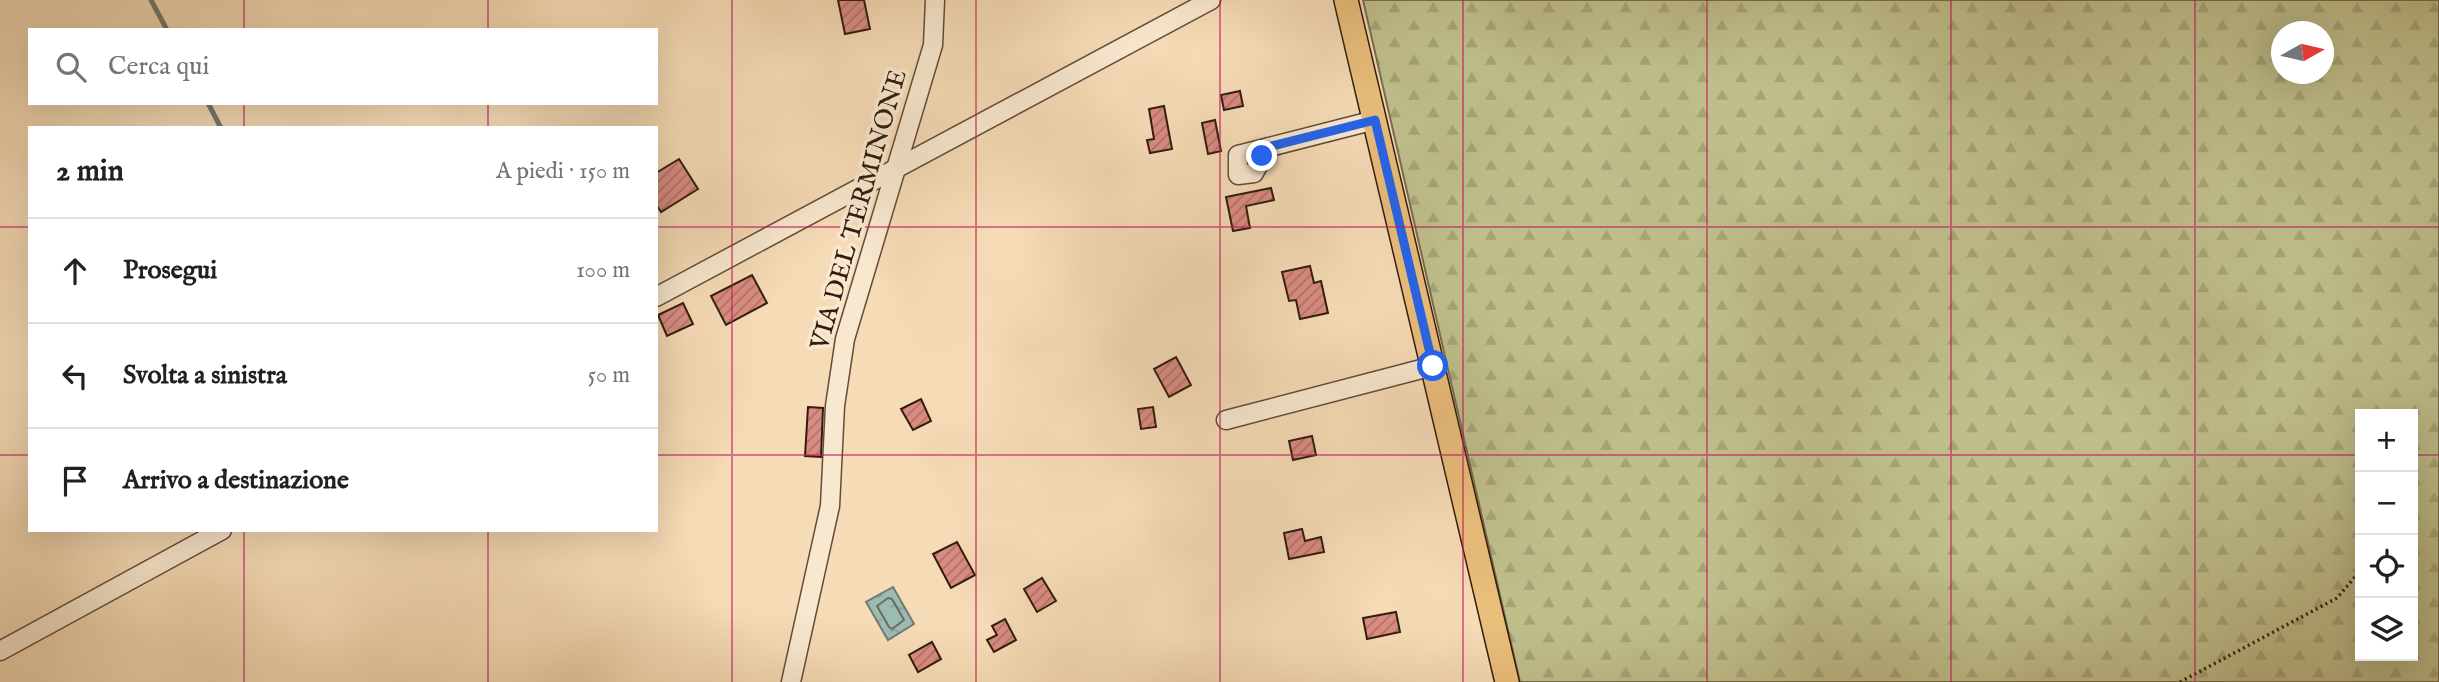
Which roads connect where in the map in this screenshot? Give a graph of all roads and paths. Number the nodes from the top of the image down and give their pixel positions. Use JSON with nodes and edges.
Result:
{"nodes":[{"id":1,"x":935,"y":0,"type":"edge"},
{"id":2,"x":1211,"y":0,"type":"edge"},
{"id":3,"x":1346,"y":0,"type":"edge"},
{"id":4,"x":1375,"y":120,"type":"junction"},
{"id":5,"x":1268,"y":147,"type":"dead end"},
{"id":6,"x":897,"y":167,"type":"junction"},
{"id":7,"x":658,"y":296,"type":"edge"},
{"id":8,"x":1433,"y":366,"type":"junction"},
{"id":9,"x":1226,"y":420,"type":"dead end"},
{"id":10,"x":218,"y":532,"type":"edge"},
{"id":11,"x":2355,"y":577,"type":"edge"},
{"id":12,"x":0,"y":651,"type":"edge"},
{"id":13,"x":791,"y":682,"type":"edge"},
{"id":14,"x":1507,"y":682,"type":"edge"},
{"id":15,"x":2179,"y":682,"type":"edge"}],
"edges":[{"from":1,"to":6,"type":"street","name":"VIA DEL TERMINONE"},
{"from":2,"to":6,"type":"street"},
{"from":3,"to":4,"type":"main road"},
{"from":4,"to":5,"type":"street"},
{"from":4,"to":8,"type":"main road"},
{"from":6,"to":7,"type":"street"},
{"from":6,"to":13,"type":"street","name":"VIA DEL TERMINONE"},
{"from":8,"to":9,"type":"street"},
{"from":8,"to":14,"type":"main road"},
{"from":10,"to":12,"type":"street"},
{"from":11,"to":15,"type":"path"}]}
